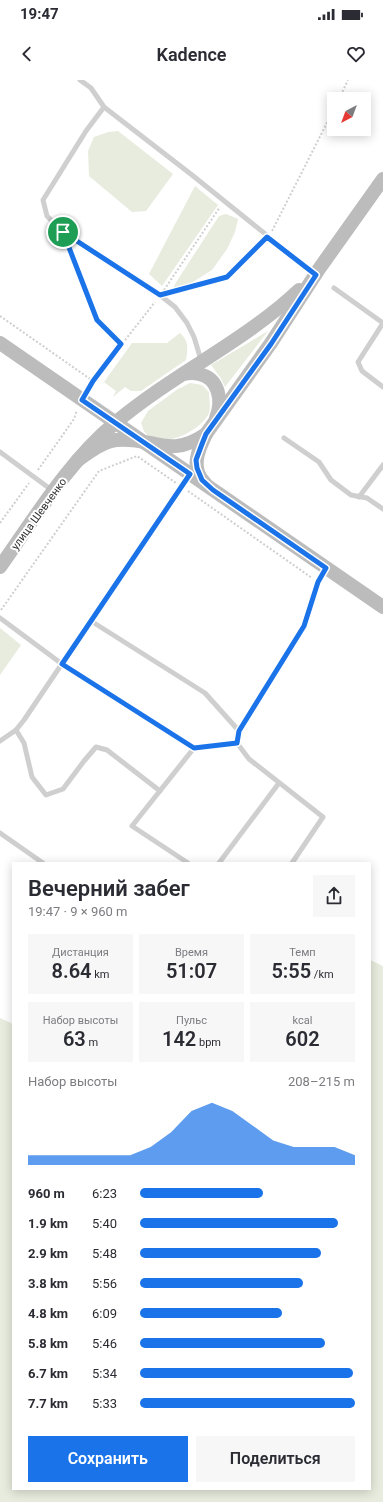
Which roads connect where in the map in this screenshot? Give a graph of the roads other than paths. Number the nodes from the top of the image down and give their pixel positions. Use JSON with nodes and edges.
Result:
{"nodes":[{"id":1,"x":80,"y":80,"type":"edge"},
{"id":2,"x":104,"y":107,"type":"junction"},
{"id":3,"x":383,"y":179,"type":"edge"},
{"id":4,"x":316,"y":275,"type":"junction"},
{"id":5,"x":334,"y":288,"type":"dead end"},
{"id":6,"x":383,"y":323,"type":"edge"},
{"id":7,"x":0,"y":343,"type":"edge"},
{"id":8,"x":202,"y":361,"type":"junction"},
{"id":9,"x":183,"y":374,"type":"junction"},
{"id":10,"x":383,"y":387,"type":"edge"},
{"id":11,"x":148,"y":398,"type":"junction"},
{"id":12,"x":114,"y":423,"type":"junction"},
{"id":13,"x":209,"y":431,"type":"junction"},
{"id":14,"x":284,"y":438,"type":"dead end"},
{"id":15,"x":142,"y":442,"type":"junction"},
{"id":16,"x":0,"y":452,"type":"edge"},
{"id":17,"x":78,"y":460,"type":"junction"},
{"id":18,"x":383,"y":466,"type":"edge"},
{"id":19,"x":190,"y":474,"type":"junction"},
{"id":20,"x":213,"y":490,"type":"junction"},
{"id":21,"x":54,"y":491,"type":"junction"},
{"id":22,"x":360,"y":497,"type":"junction"},
{"id":23,"x":383,"y":509,"type":"edge"},
{"id":24,"x":0,"y":567,"type":"edge"},
{"id":25,"x":326,"y":568,"type":"junction"},
{"id":26,"x":383,"y":607,"type":"edge"},
{"id":27,"x":0,"y":618,"type":"edge"},
{"id":28,"x":91,"y":621,"type":"junction"},
{"id":29,"x":62,"y":664,"type":"junction"},
{"id":30,"x":16,"y":730,"type":"junction"},
{"id":31,"x":239,"y":731,"type":"junction"},
{"id":32,"x":0,"y":741,"type":"edge"},
{"id":33,"x":237,"y":743,"type":"junction"},
{"id":34,"x":194,"y":748,"type":"junction"},
{"id":35,"x":279,"y":783,"type":"junction"},
{"id":36,"x":160,"y":791,"type":"junction"},
{"id":37,"x":0,"y":833,"type":"edge"},
{"id":38,"x":42,"y":862,"type":"edge"},
{"id":39,"x":186,"y":862,"type":"edge"},
{"id":40,"x":220,"y":862,"type":"edge"},
{"id":41,"x":293,"y":862,"type":"edge"}],
"edges":[{"from":1,"to":2,"type":"lane"},
{"from":2,"to":4,"type":"lane"},
{"from":2,"to":8,"type":"lane"},
{"from":3,"to":4,"type":"street"},
{"from":4,"to":8,"type":"street"},
{"from":4,"to":13,"type":"street"},
{"from":5,"to":6,"type":"lane"},
{"from":6,"to":10,"type":"lane"},
{"from":7,"to":12,"type":"street"},
{"from":8,"to":9,"type":"street"},
{"from":9,"to":11,"type":"street"},
{"from":9,"to":13,"type":"street"},
{"from":11,"to":12,"type":"street"},
{"from":11,"to":15,"type":"street"},
{"from":12,"to":15,"type":"street"},
{"from":12,"to":17,"type":"street"},
{"from":13,"to":15,"type":"street"},
{"from":13,"to":20,"type":"street"},
{"from":14,"to":22,"type":"lane"},
{"from":15,"to":17,"type":"street"},
{"from":15,"to":19,"type":"street"},
{"from":16,"to":21,"type":"lane"},
{"from":17,"to":21,"type":"street","name":"улица Шевченко"},
{"from":18,"to":22,"type":"lane"},
{"from":19,"to":20,"type":"street"},
{"from":19,"to":28,"type":"lane"},
{"from":20,"to":25,"type":"street"},
{"from":21,"to":24,"type":"street","name":"улица Шевченко"},
{"from":22,"to":23,"type":"lane"},
{"from":25,"to":26,"type":"street"},
{"from":25,"to":31,"type":"lane"},
{"from":27,"to":29,"type":"lane"},
{"from":28,"to":29,"type":"lane"},
{"from":28,"to":31,"type":"lane"},
{"from":29,"to":30,"type":"lane"},
{"from":29,"to":34,"type":"lane"},
{"from":30,"to":32,"type":"lane"},
{"from":30,"to":36,"type":"lane"},
{"from":31,"to":33,"type":"lane"},
{"from":33,"to":34,"type":"lane"},
{"from":33,"to":35,"type":"lane"},
{"from":34,"to":36,"type":"lane"},
{"from":35,"to":40,"type":"lane"},
{"from":35,"to":41,"type":"lane"},
{"from":36,"to":39,"type":"lane"},
{"from":37,"to":38,"type":"lane"}]}
